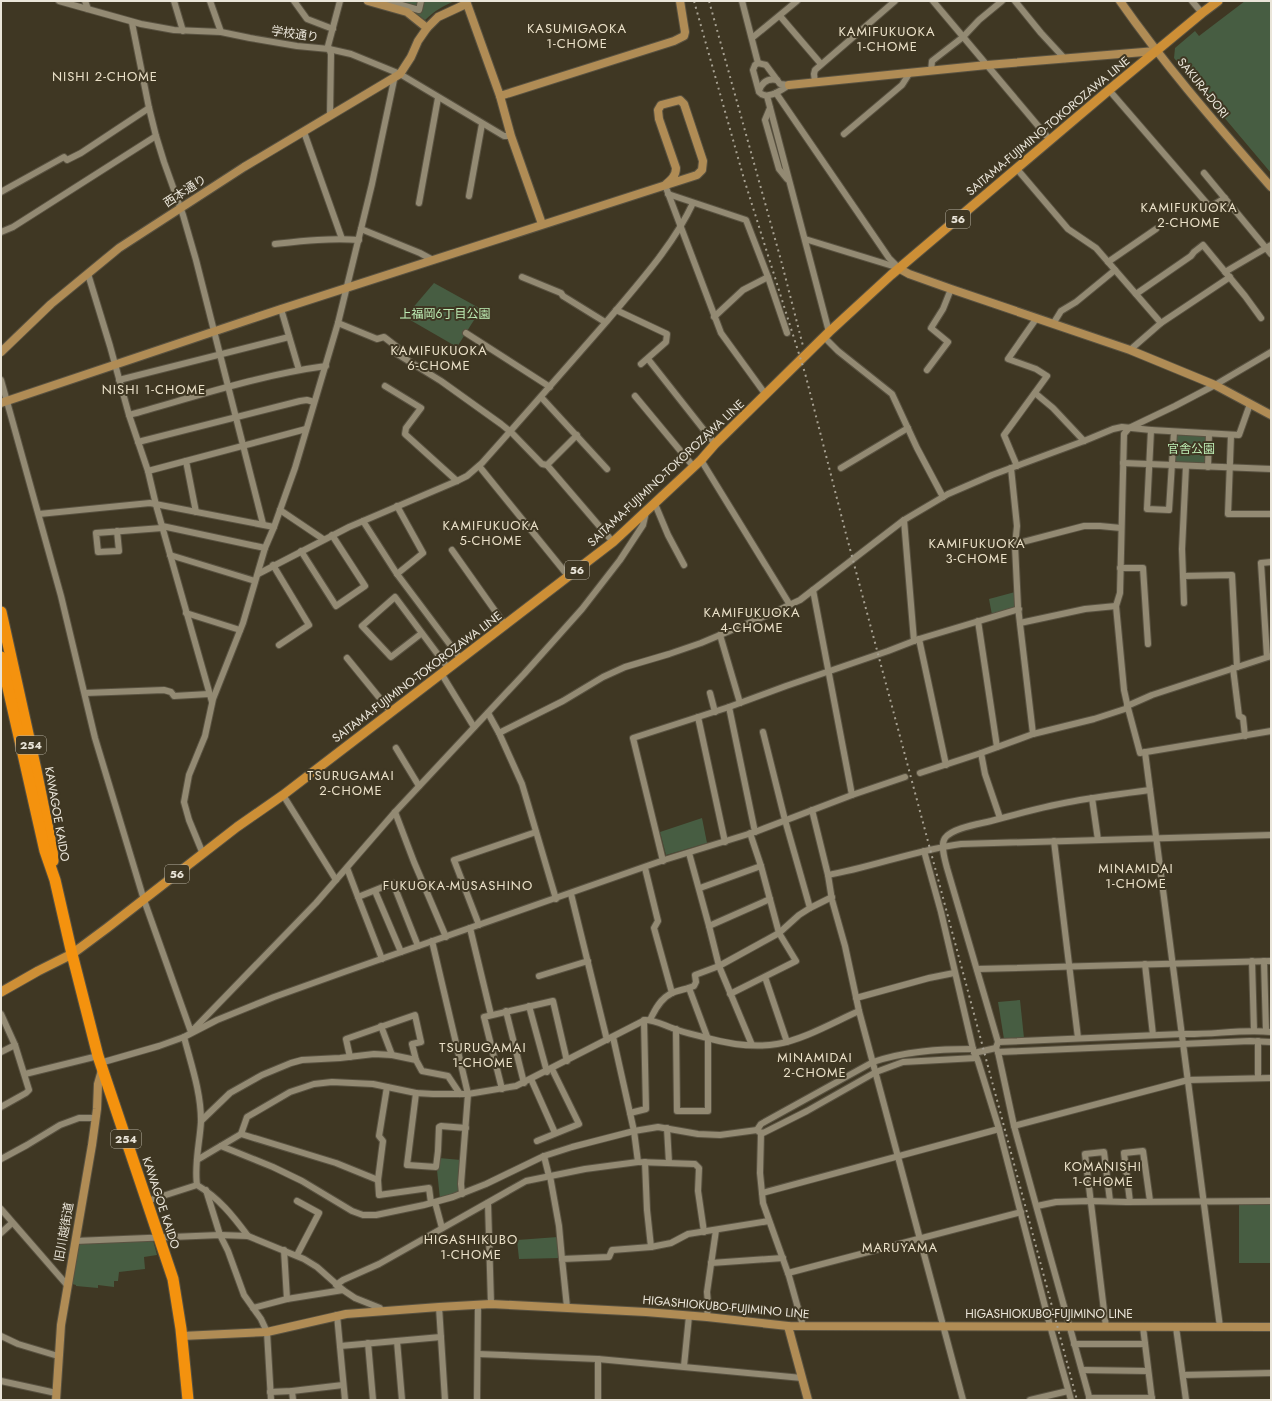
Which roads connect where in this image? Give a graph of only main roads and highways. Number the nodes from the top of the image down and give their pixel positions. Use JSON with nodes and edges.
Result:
{"nodes":[{"id":1,"x":1218,"y":1,"type":"edge"},
{"id":2,"x":1,"y":612,"type":"edge"},
{"id":3,"x":1,"y":657,"type":"edge"},
{"id":4,"x":55,"y":880,"type":"junction"},
{"id":5,"x":72,"y":954,"type":"junction"},
{"id":6,"x":1,"y":992,"type":"edge"},
{"id":7,"x":188,"y":1400,"type":"edge"}],
"edges":[{"from":1,"to":5,"type":"main road","name":"SAITAMA-FUJIMINO-TOKOROZAWA LINE","number":"56"},
{"from":2,"to":4,"type":"highway","name":"KAWAGOE KAIDO","number":"254"},
{"from":3,"to":4,"type":"highway","name":"KAWAGOE KAIDO","number":"254"},
{"from":4,"to":5,"type":"highway","name":"KAWAGOE KAIDO","number":"254"},
{"from":5,"to":6,"type":"main road","name":"SAITAMA-FUJIMINO-TOKOROZAWA LINE","number":"56"},
{"from":5,"to":7,"type":"highway","name":"KAWAGOE KAIDO","number":"254"}]}
